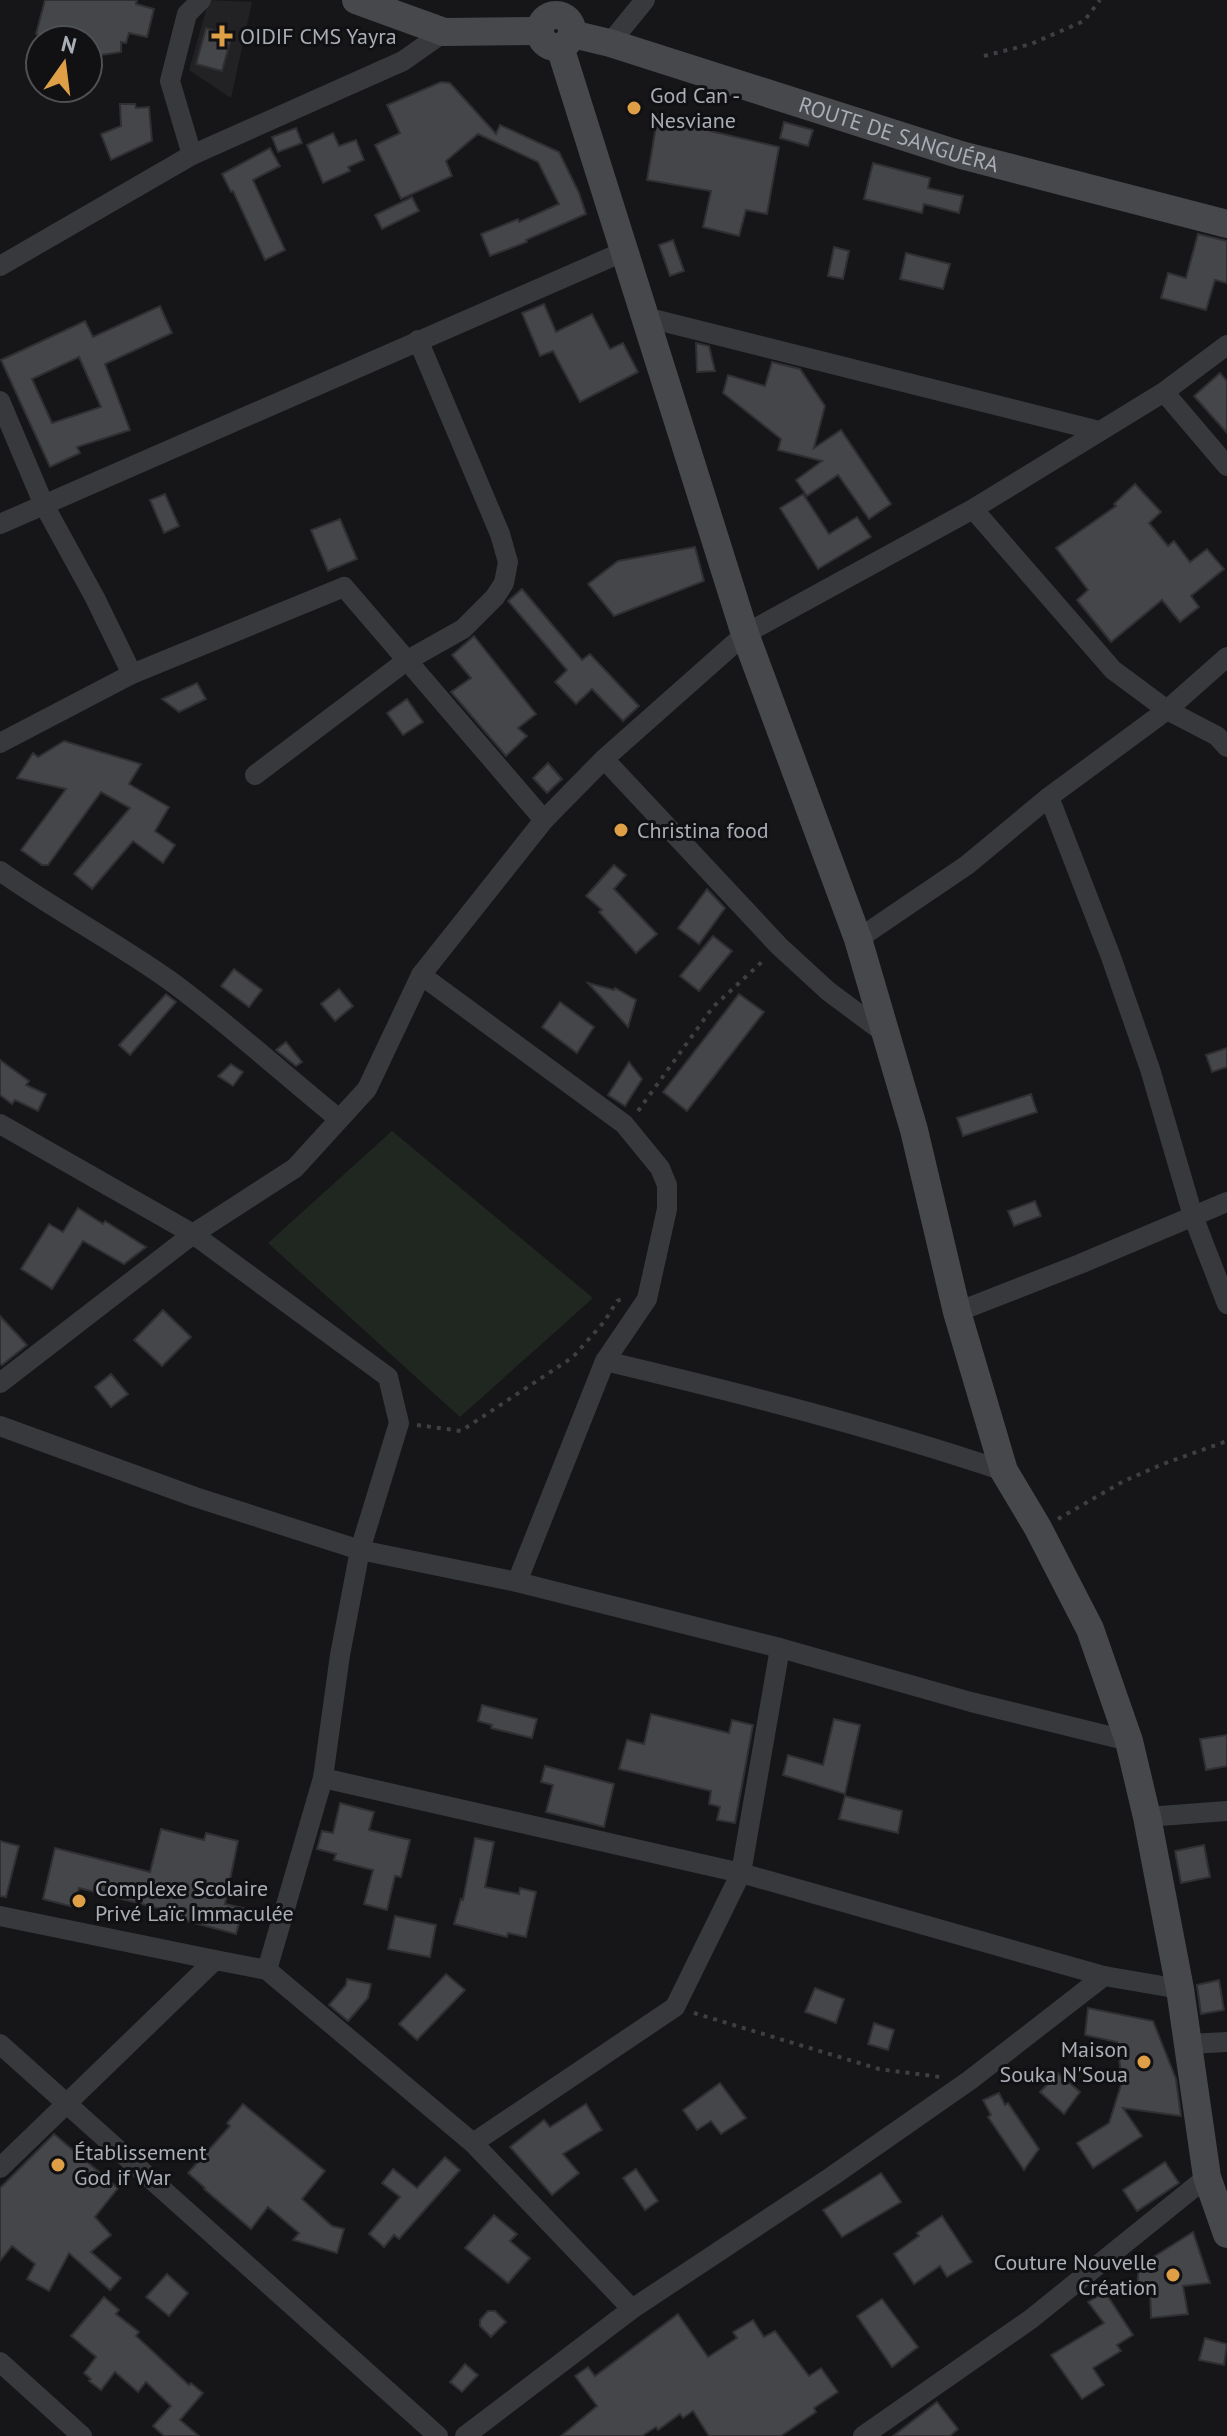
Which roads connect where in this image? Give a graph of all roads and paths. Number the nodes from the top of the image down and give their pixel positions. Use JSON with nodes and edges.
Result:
{"nodes":[{"id":1,"x":201,"y":0,"type":"edge"},
{"id":2,"x":356,"y":0,"type":"edge"},
{"id":3,"x":645,"y":0,"type":"edge"},
{"id":4,"x":1100,"y":0,"type":"edge"},
{"id":5,"x":557,"y":25,"type":"edge"},
{"id":6,"x":444,"y":32,"type":"junction"},
{"id":7,"x":610,"y":43,"type":"junction"},
{"id":8,"x":984,"y":56,"type":"dead end"},
{"id":9,"x":192,"y":155,"type":"junction"},
{"id":10,"x":1227,"y":224,"type":"edge"},
{"id":11,"x":625,"y":251,"type":"junction"},
{"id":12,"x":0,"y":266,"type":"edge"},
{"id":13,"x":645,"y":317,"type":"junction"},
{"id":14,"x":418,"y":340,"type":"junction"},
{"id":15,"x":1227,"y":345,"type":"edge"},
{"id":16,"x":1164,"y":392,"type":"junction"},
{"id":17,"x":0,"y":401,"type":"edge"},
{"id":18,"x":1099,"y":431,"type":"junction"},
{"id":19,"x":1227,"y":466,"type":"edge"},
{"id":20,"x":44,"y":505,"type":"junction"},
{"id":21,"x":973,"y":509,"type":"junction"},
{"id":22,"x":0,"y":524,"type":"edge"},
{"id":23,"x":745,"y":634,"type":"junction"},
{"id":24,"x":1227,"y":657,"type":"edge"},
{"id":25,"x":406,"y":661,"type":"junction"},
{"id":26,"x":132,"y":674,"type":"junction"},
{"id":27,"x":1167,"y":710,"type":"junction"},
{"id":28,"x":0,"y":743,"type":"edge"},
{"id":29,"x":1227,"y":747,"type":"edge"},
{"id":30,"x":604,"y":759,"type":"junction"},
{"id":31,"x":255,"y":775,"type":"dead end"},
{"id":32,"x":1049,"y":797,"type":"junction"},
{"id":33,"x":544,"y":820,"type":"junction"},
{"id":34,"x":0,"y":871,"type":"edge"},
{"id":35,"x":858,"y":939,"type":"junction"},
{"id":36,"x":779,"y":946,"type":"junction"},
{"id":37,"x":421,"y":975,"type":"junction"},
{"id":38,"x":887,"y":1035,"type":"junction"},
{"id":39,"x":339,"y":1119,"type":"junction"},
{"id":40,"x":0,"y":1124,"type":"edge"},
{"id":41,"x":624,"y":1124,"type":"junction"},
{"id":42,"x":1227,"y":1202,"type":"edge"},
{"id":43,"x":1193,"y":1216,"type":"junction"},
{"id":44,"x":193,"y":1234,"type":"junction"},
{"id":45,"x":647,"y":1299,"type":"junction"},
{"id":46,"x":1227,"y":1304,"type":"edge"},
{"id":47,"x":957,"y":1312,"type":"junction"},
{"id":48,"x":605,"y":1361,"type":"junction"},
{"id":49,"x":2,"y":1379,"type":"edge"},
{"id":50,"x":399,"y":1423,"type":"junction"},
{"id":51,"x":0,"y":1426,"type":"edge"},
{"id":52,"x":1227,"y":1441,"type":"edge"},
{"id":53,"x":1004,"y":1471,"type":"junction"},
{"id":54,"x":1038,"y":1528,"type":"junction"},
{"id":55,"x":360,"y":1550,"type":"junction"},
{"id":56,"x":517,"y":1582,"type":"junction"},
{"id":57,"x":780,"y":1648,"type":"junction"},
{"id":58,"x":1129,"y":1741,"type":"junction"},
{"id":59,"x":323,"y":1778,"type":"junction"},
{"id":60,"x":1227,"y":1811,"type":"edge"},
{"id":61,"x":1147,"y":1817,"type":"junction"},
{"id":62,"x":741,"y":1873,"type":"junction"},
{"id":63,"x":0,"y":1916,"type":"edge"},
{"id":64,"x":215,"y":1960,"type":"junction"},
{"id":65,"x":267,"y":1970,"type":"junction"},
{"id":66,"x":1104,"y":1976,"type":"junction"},
{"id":67,"x":1180,"y":1989,"type":"junction"},
{"id":68,"x":675,"y":2007,"type":"junction"},
{"id":69,"x":1227,"y":2042,"type":"edge"},
{"id":70,"x":0,"y":2044,"type":"edge"},
{"id":71,"x":1189,"y":2044,"type":"junction"},
{"id":72,"x":970,"y":2080,"type":"junction"},
{"id":73,"x":65,"y":2104,"type":"junction"},
{"id":74,"x":473,"y":2143,"type":"junction"},
{"id":75,"x":0,"y":2168,"type":"edge"},
{"id":76,"x":1207,"y":2177,"type":"junction"},
{"id":77,"x":1227,"y":2234,"type":"edge"},
{"id":78,"x":632,"y":2309,"type":"junction"},
{"id":79,"x":0,"y":2362,"type":"edge"},
{"id":80,"x":79,"y":2435,"type":"edge"},
{"id":81,"x":438,"y":2436,"type":"edge"},
{"id":82,"x":465,"y":2436,"type":"edge"},
{"id":83,"x":863,"y":2436,"type":"edge"}],
"edges":[{"from":1,"to":9,"type":"street"},
{"from":2,"to":6,"type":"street","name":"ROUTE DE SANGUÉRA"},
{"from":3,"to":7,"type":"street"},
{"from":4,"to":8,"type":"path"},
{"from":5,"to":6,"type":"street","name":"ROUTE DE SANGUÉRA"},
{"from":5,"to":7,"type":"street","name":"ROUTE DE SANGUÉRA"},
{"from":5,"to":11,"type":"street"},
{"from":6,"to":9,"type":"street"},
{"from":7,"to":10,"type":"street","name":"ROUTE DE SANGUÉRA"},
{"from":9,"to":12,"type":"street"},
{"from":11,"to":13,"type":"street"},
{"from":11,"to":14,"type":"street"},
{"from":13,"to":18,"type":"street"},
{"from":13,"to":23,"type":"street"},
{"from":14,"to":20,"type":"street"},
{"from":14,"to":25,"type":"street"},
{"from":15,"to":16,"type":"street"},
{"from":16,"to":18,"type":"street"},
{"from":16,"to":19,"type":"street"},
{"from":17,"to":20,"type":"street"},
{"from":18,"to":21,"type":"street"},
{"from":20,"to":22,"type":"street"},
{"from":20,"to":26,"type":"street"},
{"from":21,"to":23,"type":"street"},
{"from":21,"to":27,"type":"street"},
{"from":23,"to":30,"type":"street"},
{"from":23,"to":35,"type":"street"},
{"from":24,"to":27,"type":"street"},
{"from":25,"to":26,"type":"street"},
{"from":25,"to":31,"type":"street"},
{"from":25,"to":33,"type":"street"},
{"from":26,"to":28,"type":"street"},
{"from":27,"to":29,"type":"street"},
{"from":27,"to":32,"type":"street"},
{"from":30,"to":33,"type":"street"},
{"from":30,"to":36,"type":"street"},
{"from":32,"to":35,"type":"street"},
{"from":32,"to":43,"type":"street"},
{"from":33,"to":37,"type":"street"},
{"from":34,"to":39,"type":"street"},
{"from":35,"to":38,"type":"street"},
{"from":36,"to":38,"type":"street"},
{"from":36,"to":41,"type":"path"},
{"from":37,"to":39,"type":"street"},
{"from":37,"to":41,"type":"street"},
{"from":38,"to":47,"type":"street"},
{"from":39,"to":44,"type":"street"},
{"from":40,"to":44,"type":"street"},
{"from":41,"to":45,"type":"street"},
{"from":42,"to":43,"type":"street"},
{"from":43,"to":46,"type":"street"},
{"from":43,"to":47,"type":"street"},
{"from":44,"to":49,"type":"street"},
{"from":44,"to":50,"type":"street"},
{"from":45,"to":48,"type":"street"},
{"from":45,"to":50,"type":"path"},
{"from":47,"to":53,"type":"street"},
{"from":48,"to":53,"type":"street"},
{"from":48,"to":56,"type":"street"},
{"from":50,"to":55,"type":"street"},
{"from":51,"to":55,"type":"street"},
{"from":52,"to":54,"type":"path"},
{"from":53,"to":54,"type":"street"},
{"from":54,"to":58,"type":"street"},
{"from":55,"to":56,"type":"street"},
{"from":55,"to":59,"type":"street"},
{"from":56,"to":57,"type":"street"},
{"from":57,"to":58,"type":"street"},
{"from":57,"to":62,"type":"street"},
{"from":58,"to":61,"type":"street"},
{"from":59,"to":62,"type":"street"},
{"from":59,"to":65,"type":"street"},
{"from":60,"to":61,"type":"street"},
{"from":61,"to":67,"type":"street"},
{"from":62,"to":66,"type":"street"},
{"from":62,"to":68,"type":"street"},
{"from":63,"to":64,"type":"street"},
{"from":64,"to":65,"type":"street"},
{"from":64,"to":73,"type":"street"},
{"from":65,"to":74,"type":"street"},
{"from":66,"to":67,"type":"street"},
{"from":66,"to":72,"type":"street"},
{"from":67,"to":71,"type":"street"},
{"from":68,"to":72,"type":"path"},
{"from":68,"to":74,"type":"street"},
{"from":69,"to":71,"type":"street"},
{"from":70,"to":73,"type":"street"},
{"from":71,"to":76,"type":"street"},
{"from":72,"to":78,"type":"street"},
{"from":73,"to":75,"type":"street"},
{"from":73,"to":81,"type":"street"},
{"from":74,"to":78,"type":"street"},
{"from":76,"to":77,"type":"street"},
{"from":76,"to":83,"type":"street"},
{"from":78,"to":82,"type":"street"},
{"from":79,"to":80,"type":"street"}]}
